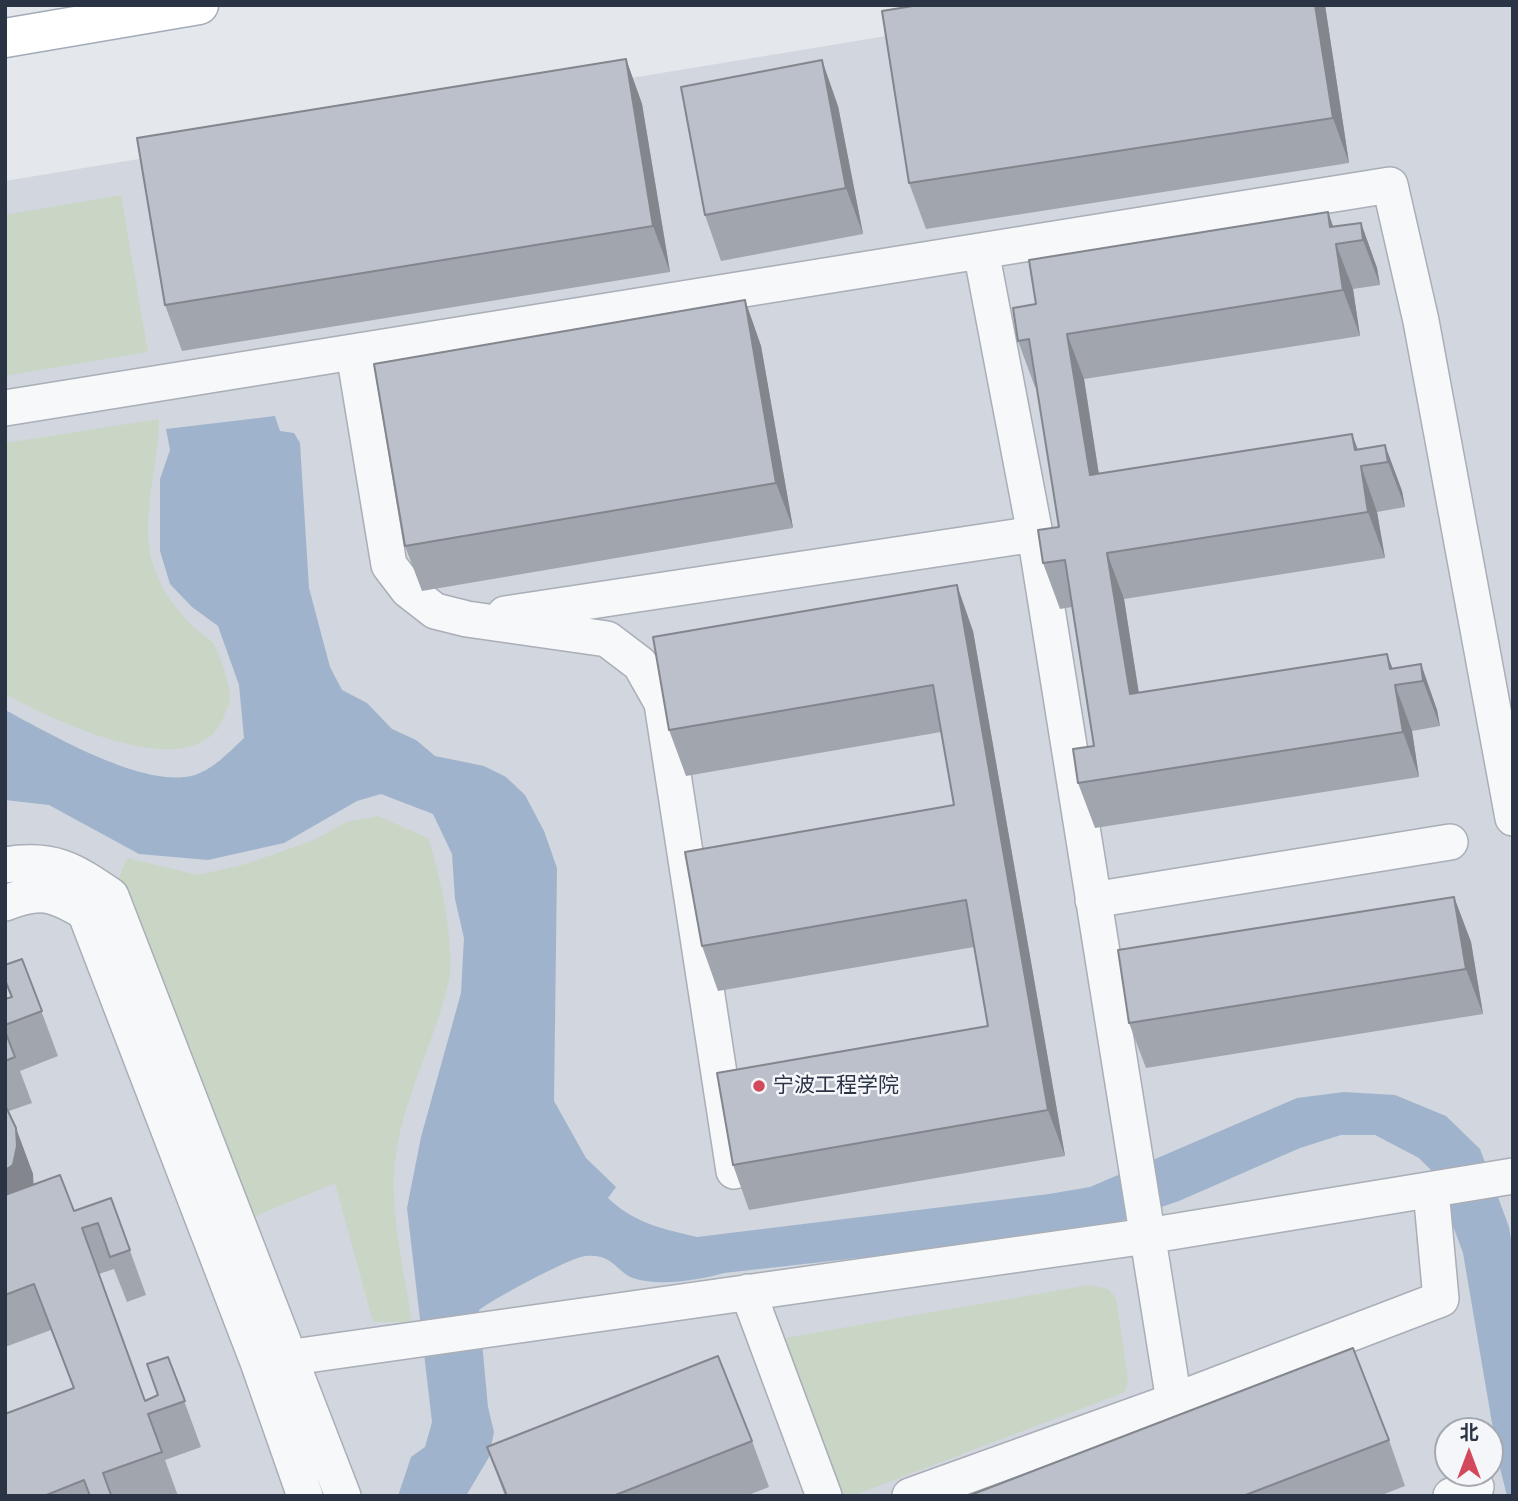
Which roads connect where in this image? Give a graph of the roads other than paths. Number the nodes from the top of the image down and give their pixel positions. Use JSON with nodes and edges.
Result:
{"nodes":[{"id":1,"x":199,"y":5,"type":"edge"},
{"id":2,"x":5,"y":38,"type":"edge"},
{"id":3,"x":981,"y":251,"type":"junction"},
{"id":4,"x":354,"y":353,"type":"junction"},
{"id":5,"x":5,"y":408,"type":"edge"},
{"id":6,"x":1034,"y":534,"type":"junction"},
{"id":7,"x":467,"y":619,"type":"junction"},
{"id":8,"x":1513,"y":818,"type":"edge"},
{"id":9,"x":1450,"y":842,"type":"dead end"},
{"id":10,"x":5,"y":865,"type":"edge"},
{"id":11,"x":1093,"y":900,"type":"junction"},
{"id":12,"x":5,"y":903,"type":"edge"},
{"id":13,"x":734,"y":1171,"type":"edge"},
{"id":14,"x":1513,"y":1176,"type":"edge"},
{"id":15,"x":1431,"y":1190,"type":"junction"},
{"id":16,"x":1147,"y":1236,"type":"junction"},
{"id":17,"x":748,"y":1292,"type":"junction"},
{"id":18,"x":275,"y":1359,"type":"junction"},
{"id":19,"x":1174,"y":1401,"type":"junction"},
{"id":20,"x":305,"y":1496,"type":"edge"},
{"id":21,"x":343,"y":1496,"type":"edge"},
{"id":22,"x":824,"y":1496,"type":"edge"},
{"id":23,"x":909,"y":1496,"type":"edge"}],
"edges":[{"from":1,"to":2,"type":"main road"},
{"from":3,"to":4,"type":"lane"},
{"from":3,"to":6,"type":"lane"},
{"from":3,"to":8,"type":"lane"},
{"from":4,"to":5,"type":"lane"},
{"from":4,"to":7,"type":"lane"},
{"from":6,"to":7,"type":"lane"},
{"from":6,"to":11,"type":"lane"},
{"from":7,"to":13,"type":"lane"},
{"from":9,"to":11,"type":"lane"},
{"from":10,"to":18,"type":"lane"},
{"from":11,"to":16,"type":"lane"},
{"from":12,"to":18,"type":"lane"},
{"from":14,"to":15,"type":"lane"},
{"from":15,"to":16,"type":"lane"},
{"from":15,"to":19,"type":"lane"},
{"from":16,"to":17,"type":"lane"},
{"from":16,"to":19,"type":"lane"},
{"from":17,"to":18,"type":"lane"},
{"from":17,"to":22,"type":"lane"},
{"from":18,"to":20,"type":"lane"},
{"from":18,"to":21,"type":"lane"},
{"from":19,"to":23,"type":"lane"}]}
